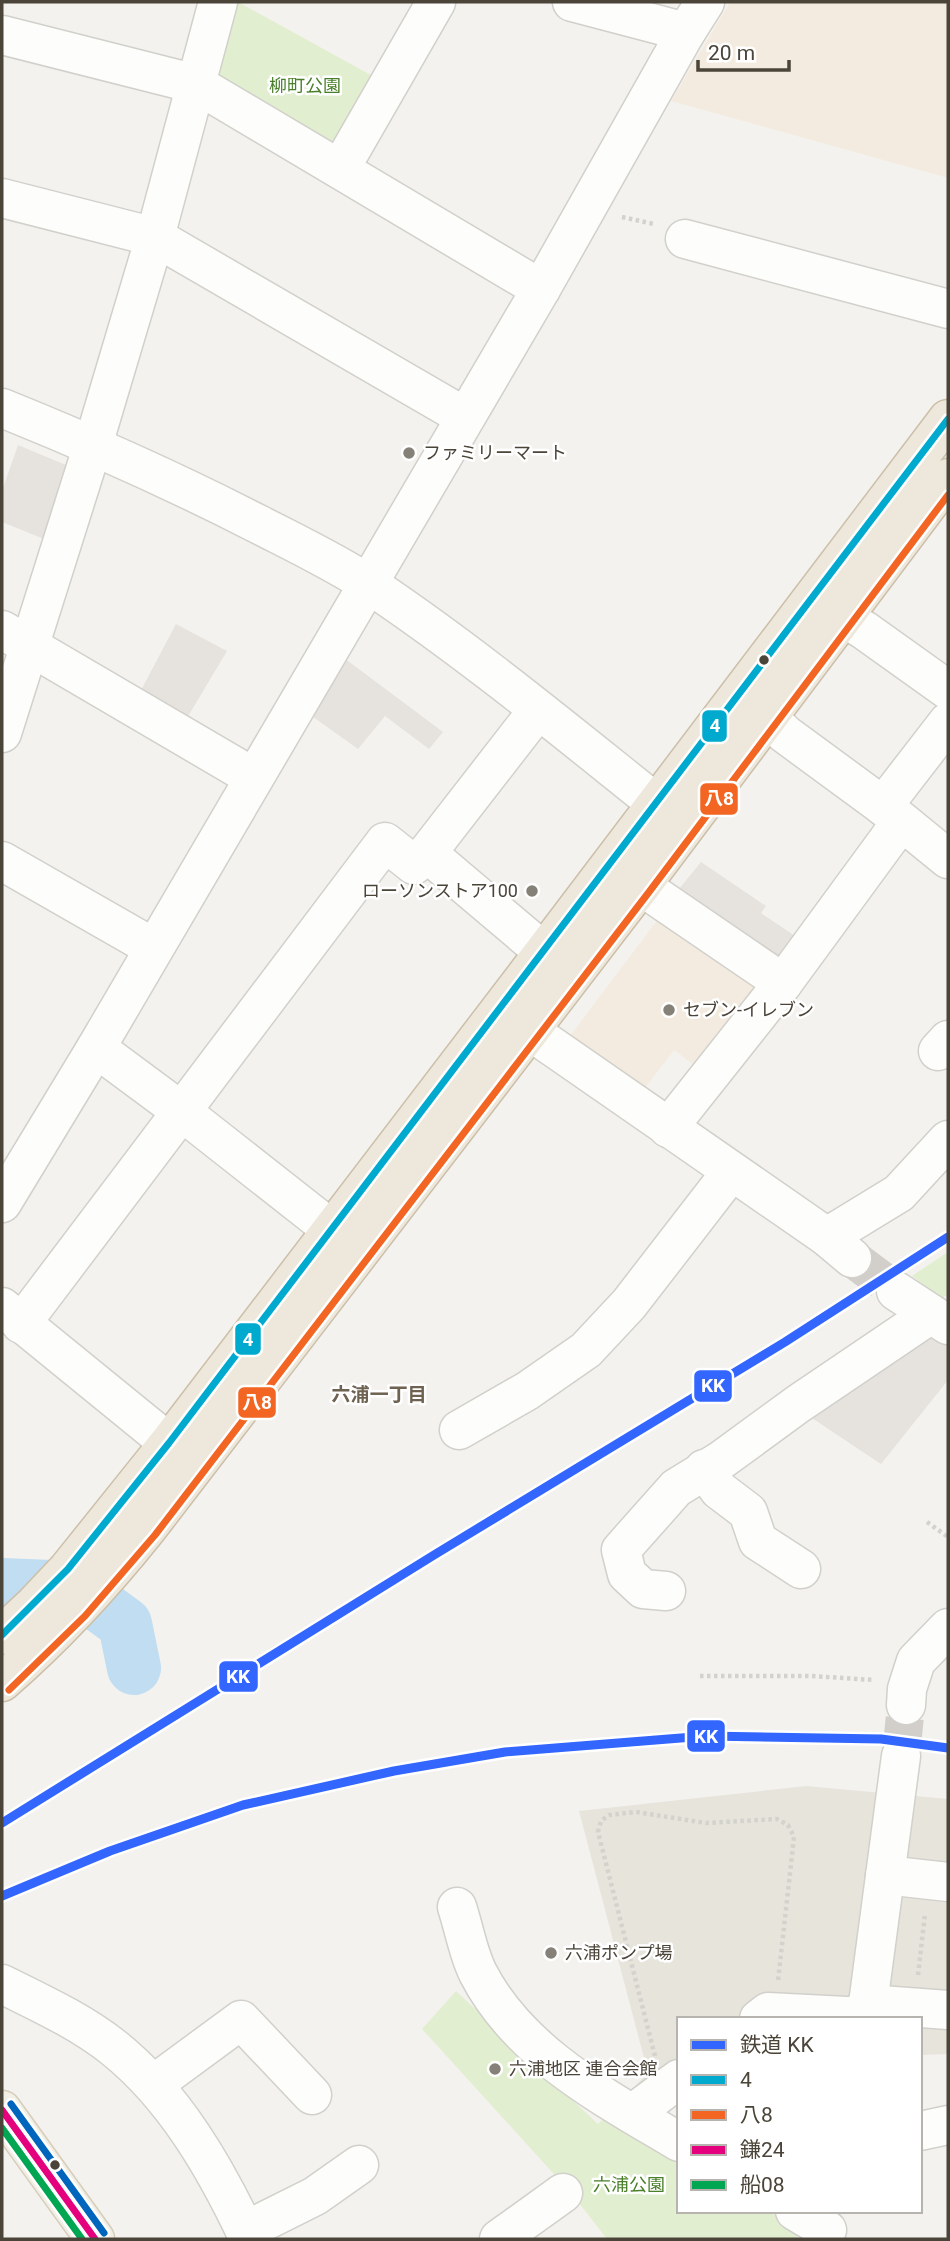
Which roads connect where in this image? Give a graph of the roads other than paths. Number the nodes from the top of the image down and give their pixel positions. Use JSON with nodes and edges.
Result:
{"nodes":[{"id":1,"x":218,"y":2,"type":"edge"},
{"id":2,"x":436,"y":2,"type":"edge"},
{"id":3,"x":572,"y":2,"type":"edge"},
{"id":4,"x":696,"y":17,"type":"edge"},
{"id":5,"x":2,"y":35,"type":"edge"},
{"id":6,"x":196,"y":84,"type":"junction"},
{"id":7,"x":340,"y":169,"type":"junction"},
{"id":8,"x":2,"y":198,"type":"edge"},
{"id":9,"x":155,"y":237,"type":"junction"},
{"id":10,"x":685,"y":239,"type":"road end"},
{"id":11,"x":541,"y":289,"type":"junction"},
{"id":12,"x":948,"y":309,"type":"edge"},
{"id":13,"x":2,"y":408,"type":"edge"},
{"id":14,"x":465,"y":417,"type":"junction"},
{"id":15,"x":948,"y":419,"type":"edge"},
{"id":16,"x":93,"y":445,"type":"junction"},
{"id":17,"x":948,"y":478,"type":"edge"},
{"id":18,"x":368,"y":584,"type":"junction"},
{"id":19,"x":842,"y":617,"type":"junction"},
{"id":20,"x":16,"y":638,"type":"edge"},
{"id":21,"x":948,"y":690,"type":"edge"},
{"id":22,"x":538,"y":710,"type":"junction"},
{"id":23,"x":767,"y":716,"type":"junction"},
{"id":24,"x":948,"y":722,"type":"edge"},
{"id":25,"x":2,"y":733,"type":"edge"},
{"id":26,"x":254,"y":777,"type":"junction"},
{"id":27,"x":657,"y":804,"type":"junction"},
{"id":28,"x":892,"y":814,"type":"junction"},
{"id":29,"x":428,"y":853,"type":"junction"},
{"id":30,"x":948,"y":859,"type":"edge"},
{"id":31,"x":2,"y":860,"type":"edge"},
{"id":32,"x":641,"y":886,"type":"junction"},
{"id":33,"x":154,"y":948,"type":"junction"},
{"id":34,"x":544,"y":953,"type":"junction"},
{"id":35,"x":783,"y":983,"type":"junction"},
{"id":36,"x":514,"y":1020,"type":"junction"},
{"id":37,"x":96,"y":1048,"type":"junction"},
{"id":38,"x":181,"y":1111,"type":"junction"},
{"id":39,"x":668,"y":1128,"type":"junction"},
{"id":40,"x":948,"y":1140,"type":"edge"},
{"id":41,"x":731,"y":1172,"type":"junction"},
{"id":42,"x":2,"y":1203,"type":"edge"},
{"id":43,"x":331,"y":1229,"type":"junction"},
{"id":44,"x":896,"y":1291,"type":"tunnel mouth"},
{"id":45,"x":12,"y":1316,"type":"edge"},
{"id":46,"x":939,"y":1320,"type":"edge"},
{"id":47,"x":459,"y":1430,"type":"dead end"},
{"id":48,"x":169,"y":1443,"type":"junction"},
{"id":49,"x":704,"y":1469,"type":"junction"},
{"id":50,"x":801,"y":1569,"type":"dead end"},
{"id":51,"x":666,"y":1591,"type":"dead end"},
{"id":52,"x":948,"y":1628,"type":"edge"},
{"id":53,"x":2,"y":1635,"type":"edge"},
{"id":54,"x":3,"y":1679,"type":"edge"},
{"id":55,"x":907,"y":1694,"type":"tunnel mouth"},
{"id":56,"x":901,"y":1756,"type":"tunnel mouth"},
{"id":57,"x":885,"y":1875,"type":"junction"},
{"id":58,"x":940,"y":1894,"type":"edge"},
{"id":59,"x":457,"y":1907,"type":"dead end"},
{"id":60,"x":2,"y":1984,"type":"edge"},
{"id":61,"x":932,"y":2009,"type":"edge"},
{"id":62,"x":866,"y":2013,"type":"edge"},
{"id":63,"x":767,"y":2016,"type":"edge"},
{"id":64,"x":153,"y":2084,"type":"junction"},
{"id":65,"x":312,"y":2095,"type":"dead end"},
{"id":66,"x":655,"y":2096,"type":"edge"},
{"id":67,"x":2,"y":2110,"type":"edge"},
{"id":68,"x":948,"y":2125,"type":"edge"},
{"id":69,"x":922,"y":2131,"type":"edge"},
{"id":70,"x":677,"y":2138,"type":"edge"},
{"id":71,"x":359,"y":2165,"type":"dead end"},
{"id":72,"x":563,"y":2193,"type":"dead end"},
{"id":73,"x":799,"y":2213,"type":"edge"},
{"id":74,"x":827,"y":2227,"type":"edge"},
{"id":75,"x":247,"y":2235,"type":"edge"},
{"id":76,"x":96,"y":2239,"type":"edge"},
{"id":77,"x":499,"y":2239,"type":"edge"}],
"edges":[{"from":1,"to":6,"type":"street"},
{"from":2,"to":7,"type":"street"},
{"from":3,"to":4,"type":"street"},
{"from":4,"to":11,"type":"street"},
{"from":5,"to":6,"type":"street"},
{"from":6,"to":7,"type":"street"},
{"from":6,"to":9,"type":"street"},
{"from":7,"to":11,"type":"street"},
{"from":8,"to":9,"type":"street"},
{"from":9,"to":14,"type":"street"},
{"from":9,"to":16,"type":"street"},
{"from":10,"to":12,"type":"street"},
{"from":11,"to":14,"type":"street"},
{"from":13,"to":16,"type":"street"},
{"from":14,"to":18,"type":"street"},
{"from":15,"to":27,"type":"highway"},
{"from":16,"to":18,"type":"street"},
{"from":16,"to":20,"type":"street"},
{"from":17,"to":19,"type":"highway"},
{"from":18,"to":22,"type":"street"},
{"from":18,"to":26,"type":"street"},
{"from":19,"to":21,"type":"street"},
{"from":19,"to":23,"type":"highway"},
{"from":20,"to":25,"type":"street"},
{"from":20,"to":26,"type":"street"},
{"from":22,"to":27,"type":"street"},
{"from":22,"to":29,"type":"street"},
{"from":23,"to":28,"type":"street"},
{"from":23,"to":32,"type":"highway"},
{"from":24,"to":28,"type":"street"},
{"from":26,"to":33,"type":"street"},
{"from":27,"to":34,"type":"highway"},
{"from":28,"to":30,"type":"street"},
{"from":28,"to":35,"type":"street"},
{"from":29,"to":34,"type":"street"},
{"from":29,"to":38,"type":"street"},
{"from":31,"to":33,"type":"street"},
{"from":32,"to":35,"type":"street"},
{"from":32,"to":36,"type":"highway"},
{"from":33,"to":37,"type":"street"},
{"from":34,"to":36,"type":"highway"},
{"from":35,"to":39,"type":"street"},
{"from":36,"to":39,"type":"street"},
{"from":36,"to":43,"type":"highway"},
{"from":36,"to":54,"type":"highway"},
{"from":37,"to":38,"type":"street"},
{"from":37,"to":42,"type":"street"},
{"from":38,"to":43,"type":"street"},
{"from":38,"to":45,"type":"street"},
{"from":39,"to":41,"type":"street"},
{"from":40,"to":41,"type":"street"},
{"from":41,"to":47,"type":"street"},
{"from":43,"to":48,"type":"highway"},
{"from":44,"to":46,"type":"street"},
{"from":45,"to":48,"type":"street"},
{"from":46,"to":49,"type":"street"},
{"from":48,"to":53,"type":"highway"},
{"from":49,"to":50,"type":"street"},
{"from":49,"to":51,"type":"street"},
{"from":52,"to":55,"type":"street"},
{"from":56,"to":57,"type":"street"},
{"from":57,"to":58,"type":"street"},
{"from":57,"to":62,"type":"street"},
{"from":59,"to":66,"type":"street"},
{"from":60,"to":64,"type":"street"},
{"from":61,"to":62,"type":"street"},
{"from":62,"to":63,"type":"street"},
{"from":64,"to":65,"type":"street"},
{"from":64,"to":75,"type":"street"},
{"from":66,"to":70,"type":"street"},
{"from":67,"to":76,"type":"main road"},
{"from":68,"to":69,"type":"street"},
{"from":71,"to":75,"type":"street"},
{"from":72,"to":77,"type":"street"},
{"from":73,"to":74,"type":"street"}]}
